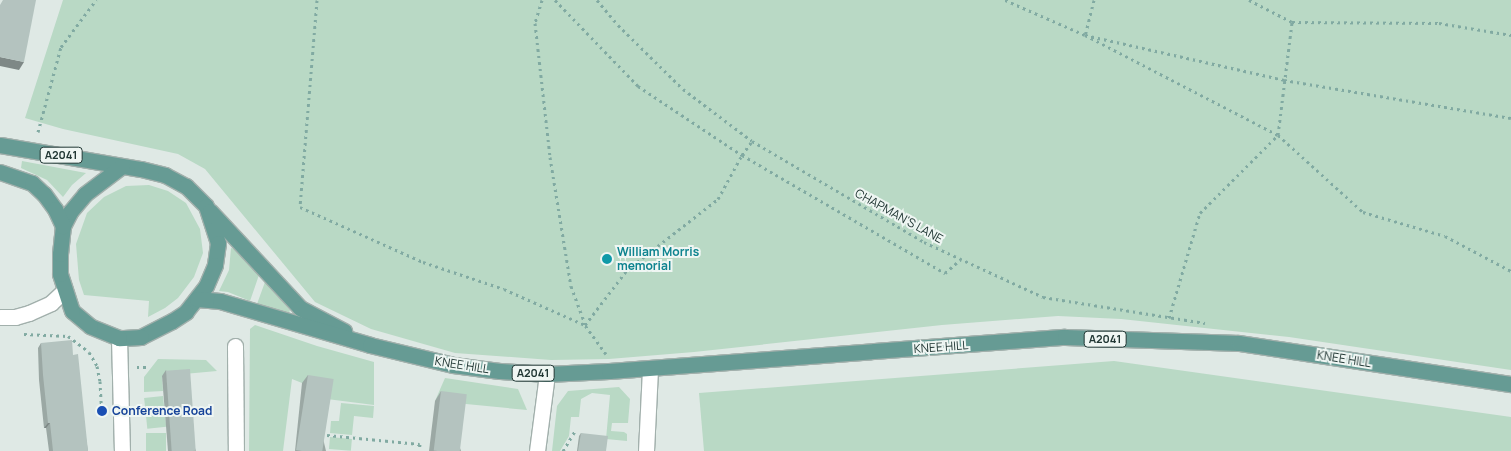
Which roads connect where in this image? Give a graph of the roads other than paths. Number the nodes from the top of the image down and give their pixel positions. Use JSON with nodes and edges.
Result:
{"nodes":[{"id":1,"x":0,"y":145,"type":"edge"},
{"id":2,"x":122,"y":166,"type":"junction"},
{"id":3,"x":0,"y":172,"type":"edge"},
{"id":4,"x":206,"y":206,"type":"junction"},
{"id":5,"x":63,"y":226,"type":"junction"},
{"id":6,"x":64,"y":291,"type":"junction"},
{"id":7,"x":197,"y":299,"type":"junction"},
{"id":8,"x":0,"y":317,"type":"edge"},
{"id":9,"x":119,"y":338,"type":"junction"},
{"id":10,"x":235,"y":346,"type":"dead end"},
{"id":11,"x":370,"y":346,"type":"junction"},
{"id":12,"x":650,"y":369,"type":"junction"},
{"id":13,"x":547,"y":374,"type":"junction"},
{"id":14,"x":1511,"y":384,"type":"edge"},
{"id":15,"x":122,"y":451,"type":"edge"},
{"id":16,"x":236,"y":451,"type":"edge"},
{"id":17,"x":537,"y":451,"type":"edge"},
{"id":18,"x":646,"y":451,"type":"edge"}],
"edges":[{"from":1,"to":2,"type":"main road","number":"A2041"},
{"from":2,"to":4,"type":"main road","name":"KNEE HILL","number":"A2041"},
{"from":2,"to":5,"type":"main road","name":"KNEE HILL","number":"A2041"},
{"from":3,"to":5,"type":"main road"},
{"from":4,"to":7,"type":"main road","name":"KNEE HILL","number":"A2041"},
{"from":4,"to":11,"type":"main road","name":"KNEE HILL","number":"A2041"},
{"from":5,"to":6,"type":"main road","name":"KNEE HILL","number":"A2041"},
{"from":6,"to":8,"type":"street"},
{"from":6,"to":9,"type":"main road","name":"KNEE HILL","number":"A2041"},
{"from":7,"to":9,"type":"main road","name":"KNEE HILL","number":"A2041"},
{"from":7,"to":11,"type":"main road","name":"KNEE HILL","number":"A2041"},
{"from":9,"to":15,"type":"street"},
{"from":10,"to":16,"type":"street"},
{"from":11,"to":13,"type":"main road","name":"KNEE HILL","number":"A2041"},
{"from":12,"to":13,"type":"main road","name":"KNEE HILL","number":"A2041"},
{"from":12,"to":14,"type":"main road","name":"KNEE HILL","number":"A2041"},
{"from":12,"to":18,"type":"street"},
{"from":13,"to":17,"type":"street"}]}
